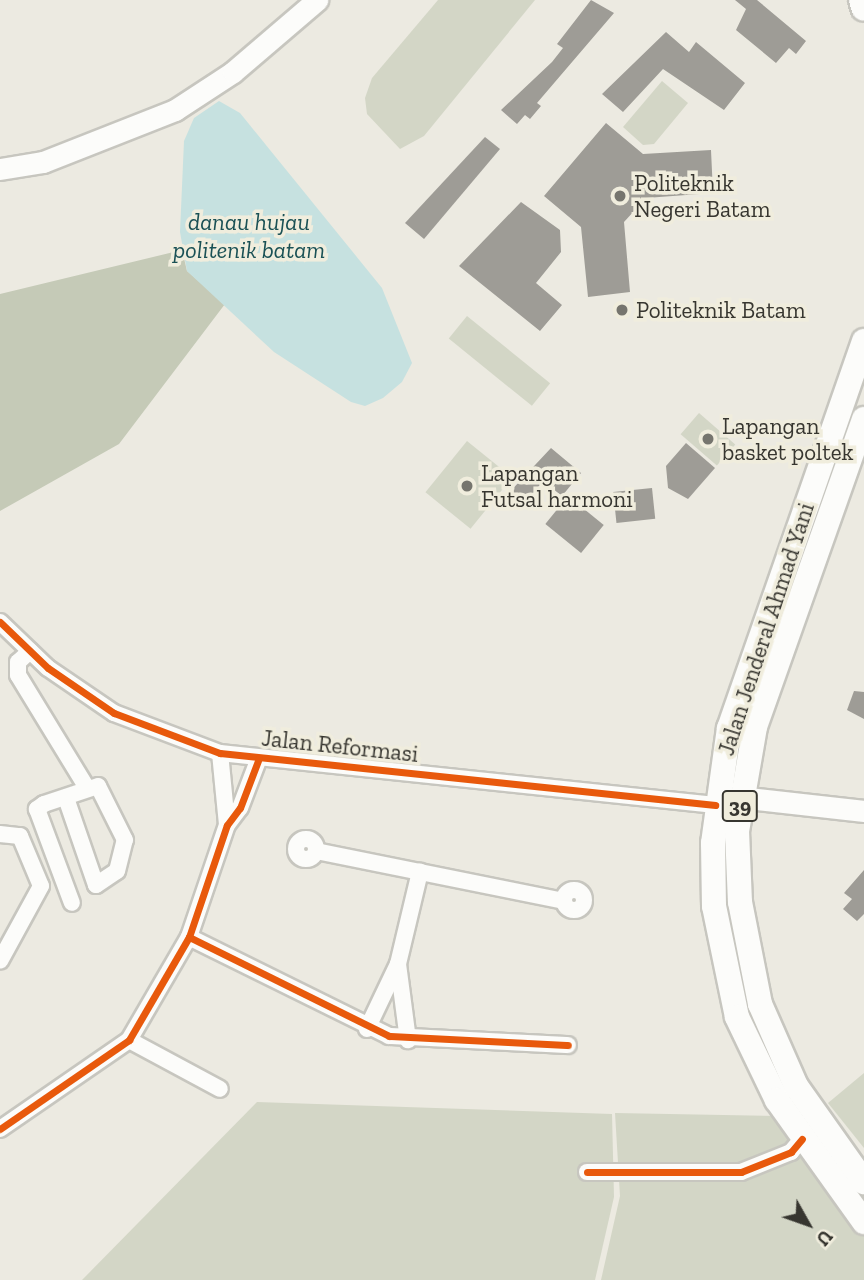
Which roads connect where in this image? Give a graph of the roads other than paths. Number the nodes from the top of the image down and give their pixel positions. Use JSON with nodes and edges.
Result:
{"nodes":[{"id":1,"x":296,"y":0,"type":"edge"},
{"id":2,"x":317,"y":0,"type":"edge"},
{"id":3,"x":861,"y":0,"type":"edge"},
{"id":4,"x":864,"y":9,"type":"edge"},
{"id":5,"x":0,"y":159,"type":"edge"},
{"id":6,"x":0,"y":169,"type":"edge"},
{"id":7,"x":864,"y":341,"type":"edge"},
{"id":8,"x":864,"y":419,"type":"edge"},
{"id":9,"x":0,"y":622,"type":"edge"},
{"id":10,"x":30,"y":651,"type":"junction"},
{"id":11,"x":220,"y":753,"type":"junction"},
{"id":12,"x":259,"y":758,"type":"junction"},
{"id":13,"x":87,"y":788,"type":"junction"},
{"id":14,"x":65,"y":798,"type":"junction"},
{"id":15,"x":715,"y":804,"type":"junction"},
{"id":16,"x":740,"y":804,"type":"junction"},
{"id":17,"x":864,"y":811,"type":"edge"},
{"id":18,"x":227,"y":825,"type":"junction"},
{"id":19,"x":864,"y":825,"type":"edge"},
{"id":20,"x":0,"y":834,"type":"edge"},
{"id":21,"x":316,"y":851,"type":"dead end"},
{"id":22,"x":420,"y":872,"type":"junction"},
{"id":23,"x":564,"y":901,"type":"dead end"},
{"id":24,"x":72,"y":903,"type":"dead end"},
{"id":25,"x":189,"y":937,"type":"junction"},
{"id":26,"x":0,"y":961,"type":"edge"},
{"id":27,"x":398,"y":964,"type":"junction"},
{"id":28,"x":367,"y":1029,"type":"junction"},
{"id":29,"x":129,"y":1040,"type":"junction"},
{"id":30,"x":408,"y":1041,"type":"junction"},
{"id":31,"x":568,"y":1045,"type":"dead end"},
{"id":32,"x":220,"y":1090,"type":"dead end"},
{"id":33,"x":0,"y":1129,"type":"edge"},
{"id":34,"x":802,"y":1139,"type":"junction"},
{"id":35,"x":586,"y":1172,"type":"dead end"},
{"id":36,"x":864,"y":1182,"type":"edge"},
{"id":37,"x":864,"y":1222,"type":"edge"}],
"edges":[{"from":1,"to":5,"type":"main road"},
{"from":2,"to":6,"type":"main road"},
{"from":3,"to":4,"type":"highway"},
{"from":7,"to":15,"type":"highway","name":"Jalan Jenderal Ahmad Yani","number":"39"},
{"from":8,"to":16,"type":"highway","name":"Jalan Jenderal Ahmad Yani","number":"39"},
{"from":9,"to":10,"type":"street","name":"Jalan Reformasi"},
{"from":10,"to":11,"type":"street","name":"Jalan Reformasi"},
{"from":10,"to":13,"type":"street"},
{"from":11,"to":12,"type":"street","name":"Jalan Reformasi"},
{"from":11,"to":18,"type":"street"},
{"from":12,"to":15,"type":"street","name":"Jalan Reformasi"},
{"from":12,"to":18,"type":"street"},
{"from":13,"to":14,"type":"street"},
{"from":13,"to":14,"type":"street"},
{"from":14,"to":24,"type":"street"},
{"from":15,"to":34,"type":"highway","name":"Jalan Jenderal Ahmad Yani","number":"39"},
{"from":16,"to":17,"type":"main road"},
{"from":16,"to":19,"type":"main road"},
{"from":16,"to":36,"type":"highway","name":"Jalan Jenderal Ahmad Yani","number":"39"},
{"from":18,"to":25,"type":"street"},
{"from":20,"to":26,"type":"street"},
{"from":21,"to":22,"type":"street"},
{"from":22,"to":23,"type":"street"},
{"from":22,"to":27,"type":"street"},
{"from":25,"to":28,"type":"street"},
{"from":25,"to":29,"type":"street"},
{"from":27,"to":28,"type":"street"},
{"from":27,"to":30,"type":"street"},
{"from":28,"to":30,"type":"street"},
{"from":29,"to":32,"type":"street"},
{"from":29,"to":33,"type":"street"},
{"from":30,"to":31,"type":"street"},
{"from":34,"to":35,"type":"street"},
{"from":34,"to":37,"type":"highway","name":"Jalan Jenderal Ahmad Yani","number":"39"}]}
